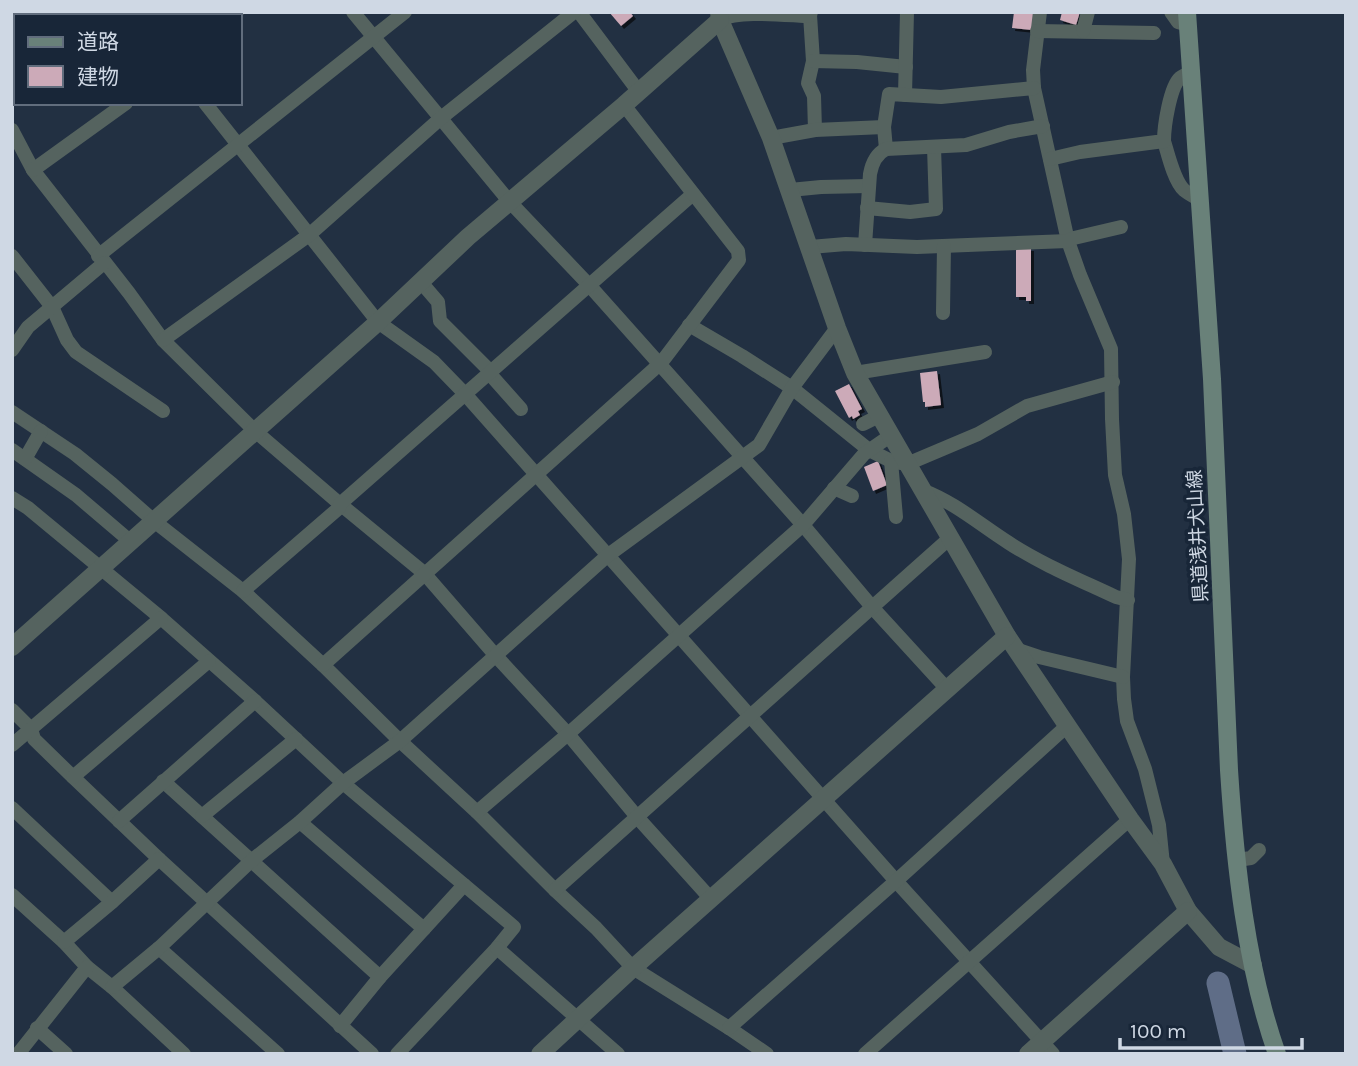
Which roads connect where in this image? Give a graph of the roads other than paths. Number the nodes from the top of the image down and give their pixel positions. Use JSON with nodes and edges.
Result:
{"nodes":[{"id":1,"x":354,"y":12,"type":"edge"},
{"id":2,"x":405,"y":12,"type":"edge"},
{"id":3,"x":576,"y":12,"type":"edge"},
{"id":4,"x":907,"y":12,"type":"edge"},
{"id":5,"x":1040,"y":12,"type":"edge"},
{"id":6,"x":1088,"y":12,"type":"edge"},
{"id":7,"x":1171,"y":12,"type":"edge"},
{"id":8,"x":811,"y":13,"type":"edge"},
{"id":9,"x":720,"y":16,"type":"edge"},
{"id":10,"x":1187,"y":19,"type":"edge"},
{"id":11,"x":1037,"y":31,"type":"junction"},
{"id":12,"x":1083,"y":32,"type":"junction"},
{"id":13,"x":1154,"y":33,"type":"dead end"},
{"id":14,"x":374,"y":38,"type":"junction"},
{"id":15,"x":813,"y":61,"type":"junction"},
{"id":16,"x":906,"y":66,"type":"junction"},
{"id":17,"x":1191,"y":72,"type":"junction"},
{"id":18,"x":1034,"y":88,"type":"junction"},
{"id":19,"x":639,"y":92,"type":"junction"},
{"id":20,"x":905,"y":95,"type":"junction"},
{"id":21,"x":123,"y":105,"type":"edge"},
{"id":22,"x":207,"y":105,"type":"edge"},
{"id":23,"x":624,"y":105,"type":"junction"},
{"id":24,"x":441,"y":118,"type":"junction"},
{"id":25,"x":1043,"y":126,"type":"junction"},
{"id":26,"x":884,"y":127,"type":"junction"},
{"id":27,"x":12,"y":130,"type":"edge"},
{"id":28,"x":815,"y":130,"type":"junction"},
{"id":29,"x":771,"y":138,"type":"junction"},
{"id":30,"x":1164,"y":141,"type":"junction"},
{"id":31,"x":238,"y":145,"type":"junction"},
{"id":32,"x":934,"y":147,"type":"junction"},
{"id":33,"x":886,"y":149,"type":"junction"},
{"id":34,"x":1050,"y":159,"type":"junction"},
{"id":35,"x":33,"y":170,"type":"junction"},
{"id":36,"x":868,"y":186,"type":"junction"},
{"id":37,"x":790,"y":190,"type":"junction"},
{"id":38,"x":693,"y":194,"type":"junction"},
{"id":39,"x":1200,"y":200,"type":"junction"},
{"id":40,"x":509,"y":201,"type":"junction"},
{"id":41,"x":867,"y":208,"type":"junction"},
{"id":42,"x":1121,"y":227,"type":"dead end"},
{"id":43,"x":309,"y":235,"type":"junction"},
{"id":44,"x":1068,"y":241,"type":"junction"},
{"id":45,"x":865,"y":245,"type":"junction"},
{"id":46,"x":944,"y":246,"type":"junction"},
{"id":47,"x":810,"y":247,"type":"junction"},
{"id":48,"x":12,"y":256,"type":"edge"},
{"id":49,"x":101,"y":259,"type":"junction"},
{"id":50,"x":420,"y":281,"type":"junction"},
{"id":51,"x":589,"y":285,"type":"junction"},
{"id":52,"x":52,"y":306,"type":"junction"},
{"id":53,"x":943,"y":313,"type":"dead end"},
{"id":54,"x":378,"y":322,"type":"junction"},
{"id":55,"x":689,"y":325,"type":"junction"},
{"id":56,"x":837,"y":328,"type":"junction"},
{"id":57,"x":163,"y":341,"type":"junction"},
{"id":58,"x":12,"y":350,"type":"edge"},
{"id":59,"x":985,"y":352,"type":"dead end"},
{"id":60,"x":659,"y":364,"type":"junction"},
{"id":61,"x":489,"y":373,"type":"junction"},
{"id":62,"x":855,"y":373,"type":"junction"},
{"id":63,"x":1112,"y":382,"type":"junction"},
{"id":64,"x":792,"y":388,"type":"junction"},
{"id":65,"x":465,"y":394,"type":"junction"},
{"id":66,"x":521,"y":409,"type":"dead end"},
{"id":67,"x":163,"y":411,"type":"dead end"},
{"id":68,"x":12,"y":412,"type":"edge"},
{"id":69,"x":41,"y":431,"type":"junction"},
{"id":70,"x":255,"y":431,"type":"junction"},
{"id":71,"x":890,"y":436,"type":"junction"},
{"id":72,"x":12,"y":450,"type":"edge"},
{"id":73,"x":869,"y":450,"type":"junction"},
{"id":74,"x":741,"y":457,"type":"junction"},
{"id":75,"x":25,"y":459,"type":"junction"},
{"id":76,"x":899,"y":463,"type":"junction"},
{"id":77,"x":535,"y":475,"type":"junction"},
{"id":78,"x":834,"y":488,"type":"junction"},
{"id":79,"x":922,"y":490,"type":"junction"},
{"id":80,"x":852,"y":496,"type":"dead end"},
{"id":81,"x":12,"y":498,"type":"edge"},
{"id":82,"x":340,"y":504,"type":"junction"},
{"id":83,"x":896,"y":517,"type":"dead end"},
{"id":84,"x":153,"y":521,"type":"junction"},
{"id":85,"x":803,"y":525,"type":"junction"},
{"id":86,"x":951,"y":537,"type":"junction"},
{"id":87,"x":130,"y":541,"type":"junction"},
{"id":88,"x":607,"y":556,"type":"junction"},
{"id":89,"x":101,"y":568,"type":"junction"},
{"id":90,"x":424,"y":573,"type":"junction"},
{"id":91,"x":243,"y":591,"type":"junction"},
{"id":92,"x":1128,"y":600,"type":"junction"},
{"id":93,"x":872,"y":607,"type":"junction"},
{"id":94,"x":161,"y":618,"type":"junction"},
{"id":95,"x":679,"y":635,"type":"junction"},
{"id":96,"x":1013,"y":643,"type":"junction"},
{"id":97,"x":13,"y":645,"type":"edge"},
{"id":98,"x":496,"y":656,"type":"junction"},
{"id":99,"x":209,"y":661,"type":"junction"},
{"id":100,"x":323,"y":665,"type":"junction"},
{"id":101,"x":1123,"y":677,"type":"junction"},
{"id":102,"x":947,"y":690,"type":"junction"},
{"id":103,"x":255,"y":701,"type":"junction"},
{"id":104,"x":12,"y":710,"type":"edge"},
{"id":105,"x":749,"y":716,"type":"junction"},
{"id":106,"x":1068,"y":725,"type":"junction"},
{"id":107,"x":568,"y":734,"type":"junction"},
{"id":108,"x":19,"y":735,"type":"edge"},
{"id":109,"x":296,"y":739,"type":"junction"},
{"id":110,"x":400,"y":741,"type":"junction"},
{"id":111,"x":73,"y":778,"type":"junction"},
{"id":112,"x":163,"y":781,"type":"junction"},
{"id":113,"x":343,"y":783,"type":"junction"},
{"id":114,"x":823,"y":799,"type":"junction"},
{"id":115,"x":12,"y":808,"type":"edge"},
{"id":116,"x":477,"y":812,"type":"junction"},
{"id":117,"x":202,"y":816,"type":"junction"},
{"id":118,"x":638,"y":818,"type":"junction"},
{"id":119,"x":1130,"y":819,"type":"junction"},
{"id":120,"x":119,"y":821,"type":"junction"},
{"id":121,"x":300,"y":822,"type":"junction"},
{"id":122,"x":1259,"y":850,"type":"dead end"},
{"id":123,"x":159,"y":859,"type":"junction"},
{"id":124,"x":1237,"y":860,"type":"junction"},
{"id":125,"x":251,"y":861,"type":"junction"},
{"id":126,"x":1163,"y":864,"type":"junction"},
{"id":127,"x":896,"y":881,"type":"junction"},
{"id":128,"x":464,"y":885,"type":"junction"},
{"id":129,"x":555,"y":890,"type":"junction"},
{"id":130,"x":12,"y":895,"type":"edge"},
{"id":131,"x":711,"y":899,"type":"junction"},
{"id":132,"x":113,"y":902,"type":"junction"},
{"id":133,"x":207,"y":902,"type":"junction"},
{"id":134,"x":1188,"y":911,"type":"junction"},
{"id":135,"x":424,"y":929,"type":"junction"},
{"id":136,"x":64,"y":942,"type":"junction"},
{"id":137,"x":159,"y":948,"type":"junction"},
{"id":138,"x":497,"y":948,"type":"junction"},
{"id":139,"x":968,"y":961,"type":"junction"},
{"id":140,"x":1253,"y":965,"type":"junction"},
{"id":141,"x":87,"y":967,"type":"junction"},
{"id":142,"x":633,"y":968,"type":"junction"},
{"id":143,"x":380,"y":977,"type":"junction"},
{"id":144,"x":112,"y":987,"type":"junction"},
{"id":145,"x":578,"y":1020,"type":"junction"},
{"id":146,"x":341,"y":1026,"type":"junction"},
{"id":147,"x":37,"y":1028,"type":"junction"},
{"id":148,"x":729,"y":1028,"type":"junction"},
{"id":149,"x":1048,"y":1048,"type":"edge"},
{"id":150,"x":18,"y":1054,"type":"edge"},
{"id":151,"x":66,"y":1054,"type":"edge"},
{"id":152,"x":184,"y":1054,"type":"edge"},
{"id":153,"x":278,"y":1054,"type":"edge"},
{"id":154,"x":372,"y":1054,"type":"edge"},
{"id":155,"x":397,"y":1054,"type":"edge"},
{"id":156,"x":540,"y":1054,"type":"edge"},
{"id":157,"x":618,"y":1054,"type":"edge"},
{"id":158,"x":767,"y":1054,"type":"edge"},
{"id":159,"x":865,"y":1054,"type":"edge"},
{"id":160,"x":1028,"y":1054,"type":"edge"},
{"id":161,"x":1277,"y":1054,"type":"edge"}],
"edges":[{"from":1,"to":14,"type":"street"},
{"from":2,"to":14,"type":"street"},
{"from":3,"to":19,"type":"street"},
{"from":3,"to":24,"type":"street"},
{"from":4,"to":16,"type":"street"},
{"from":5,"to":11,"type":"street"},
{"from":6,"to":12,"type":"street"},
{"from":7,"to":10,"type":"street"},
{"from":8,"to":9,"type":"street"},
{"from":8,"to":15,"type":"street"},
{"from":9,"to":19,"type":"street"},
{"from":9,"to":29,"type":"street"},
{"from":10,"to":17,"type":"main road","name":"県道浅井犬山線"},
{"from":11,"to":12,"type":"street"},
{"from":11,"to":18,"type":"street"},
{"from":12,"to":13,"type":"street"},
{"from":14,"to":24,"type":"street"},
{"from":14,"to":31,"type":"street"},
{"from":15,"to":16,"type":"street"},
{"from":15,"to":28,"type":"street"},
{"from":16,"to":20,"type":"street"},
{"from":17,"to":30,"type":"street"},
{"from":17,"to":39,"type":"main road","name":"県道浅井犬山線"},
{"from":18,"to":20,"type":"street"},
{"from":18,"to":25,"type":"street"},
{"from":19,"to":23,"type":"street"},
{"from":20,"to":26,"type":"street"},
{"from":21,"to":35,"type":"street"},
{"from":22,"to":31,"type":"street"},
{"from":23,"to":38,"type":"street"},
{"from":23,"to":40,"type":"street"},
{"from":24,"to":40,"type":"street"},
{"from":24,"to":43,"type":"street"},
{"from":25,"to":32,"type":"street"},
{"from":25,"to":34,"type":"street"},
{"from":26,"to":28,"type":"street"},
{"from":26,"to":33,"type":"street"},
{"from":27,"to":35,"type":"street"},
{"from":28,"to":29,"type":"street"},
{"from":29,"to":37,"type":"street"},
{"from":30,"to":34,"type":"street"},
{"from":30,"to":39,"type":"street"},
{"from":31,"to":43,"type":"street"},
{"from":31,"to":49,"type":"street"},
{"from":32,"to":33,"type":"street"},
{"from":32,"to":41,"type":"street"},
{"from":33,"to":36,"type":"street"},
{"from":34,"to":44,"type":"street"},
{"from":35,"to":49,"type":"street"},
{"from":36,"to":37,"type":"street"},
{"from":36,"to":41,"type":"street"},
{"from":37,"to":47,"type":"street"},
{"from":38,"to":51,"type":"street"},
{"from":38,"to":55,"type":"street"},
{"from":39,"to":124,"type":"main road","name":"県道浅井犬山線"},
{"from":40,"to":50,"type":"street"},
{"from":40,"to":51,"type":"street"},
{"from":41,"to":45,"type":"street"},
{"from":42,"to":44,"type":"street"},
{"from":43,"to":54,"type":"street"},
{"from":43,"to":57,"type":"street"},
{"from":44,"to":46,"type":"street"},
{"from":44,"to":63,"type":"street"},
{"from":45,"to":46,"type":"street"},
{"from":45,"to":47,"type":"street"},
{"from":46,"to":53,"type":"street"},
{"from":47,"to":56,"type":"street"},
{"from":48,"to":52,"type":"street"},
{"from":49,"to":52,"type":"street"},
{"from":49,"to":57,"type":"street"},
{"from":50,"to":54,"type":"street"},
{"from":50,"to":61,"type":"street"},
{"from":51,"to":60,"type":"street"},
{"from":51,"to":61,"type":"street"},
{"from":52,"to":58,"type":"street"},
{"from":52,"to":67,"type":"street"},
{"from":54,"to":65,"type":"street"},
{"from":54,"to":70,"type":"street"},
{"from":55,"to":60,"type":"street"},
{"from":55,"to":64,"type":"street"},
{"from":56,"to":62,"type":"street"},
{"from":56,"to":64,"type":"street"},
{"from":57,"to":70,"type":"street"},
{"from":59,"to":62,"type":"street"},
{"from":60,"to":74,"type":"street"},
{"from":60,"to":77,"type":"street"},
{"from":61,"to":65,"type":"street"},
{"from":61,"to":66,"type":"street"},
{"from":62,"to":71,"type":"street"},
{"from":63,"to":76,"type":"street"},
{"from":63,"to":92,"type":"street"},
{"from":64,"to":73,"type":"street"},
{"from":64,"to":74,"type":"street"},
{"from":65,"to":77,"type":"street"},
{"from":65,"to":82,"type":"street"},
{"from":68,"to":69,"type":"street"},
{"from":69,"to":75,"type":"street"},
{"from":69,"to":84,"type":"street"},
{"from":70,"to":82,"type":"street"},
{"from":70,"to":84,"type":"street"},
{"from":71,"to":73,"type":"street"},
{"from":71,"to":76,"type":"street"},
{"from":72,"to":75,"type":"street"},
{"from":73,"to":76,"type":"street"},
{"from":73,"to":78,"type":"street"},
{"from":74,"to":85,"type":"street"},
{"from":74,"to":88,"type":"street"},
{"from":75,"to":87,"type":"street"},
{"from":76,"to":79,"type":"street"},
{"from":76,"to":83,"type":"street"},
{"from":77,"to":88,"type":"street"},
{"from":77,"to":90,"type":"street"},
{"from":78,"to":80,"type":"street"},
{"from":78,"to":85,"type":"street"},
{"from":79,"to":86,"type":"street"},
{"from":79,"to":92,"type":"street"},
{"from":81,"to":89,"type":"street"},
{"from":82,"to":90,"type":"street"},
{"from":82,"to":91,"type":"street"},
{"from":84,"to":87,"type":"street"},
{"from":84,"to":91,"type":"street"},
{"from":85,"to":93,"type":"street"},
{"from":85,"to":95,"type":"street"},
{"from":86,"to":93,"type":"street"},
{"from":86,"to":96,"type":"street"},
{"from":87,"to":89,"type":"street"},
{"from":88,"to":95,"type":"street"},
{"from":88,"to":98,"type":"street"},
{"from":89,"to":94,"type":"street"},
{"from":89,"to":97,"type":"street"},
{"from":90,"to":98,"type":"street"},
{"from":90,"to":100,"type":"street"},
{"from":91,"to":100,"type":"street"},
{"from":92,"to":101,"type":"street"},
{"from":93,"to":102,"type":"street"},
{"from":93,"to":105,"type":"street"},
{"from":94,"to":99,"type":"street"},
{"from":94,"to":108,"type":"street"},
{"from":95,"to":105,"type":"street"},
{"from":95,"to":107,"type":"street"},
{"from":96,"to":101,"type":"street"},
{"from":96,"to":102,"type":"street"},
{"from":96,"to":106,"type":"street"},
{"from":98,"to":107,"type":"street"},
{"from":98,"to":110,"type":"street"},
{"from":99,"to":103,"type":"street"},
{"from":99,"to":111,"type":"street"},
{"from":100,"to":110,"type":"street"},
{"from":101,"to":126,"type":"street"},
{"from":102,"to":114,"type":"street"},
{"from":103,"to":109,"type":"street"},
{"from":103,"to":112,"type":"street"},
{"from":104,"to":108,"type":"street"},
{"from":105,"to":114,"type":"street"},
{"from":105,"to":118,"type":"street"},
{"from":106,"to":119,"type":"street"},
{"from":106,"to":127,"type":"street"},
{"from":107,"to":116,"type":"street"},
{"from":107,"to":118,"type":"street"},
{"from":108,"to":111,"type":"street"},
{"from":109,"to":113,"type":"street"},
{"from":109,"to":117,"type":"street"},
{"from":110,"to":113,"type":"street"},
{"from":110,"to":116,"type":"street"},
{"from":111,"to":120,"type":"street"},
{"from":112,"to":117,"type":"street"},
{"from":112,"to":120,"type":"street"},
{"from":113,"to":121,"type":"street"},
{"from":113,"to":128,"type":"street"},
{"from":114,"to":127,"type":"street"},
{"from":114,"to":131,"type":"street"},
{"from":115,"to":132,"type":"street"},
{"from":116,"to":129,"type":"street"},
{"from":117,"to":125,"type":"street"},
{"from":118,"to":129,"type":"street"},
{"from":118,"to":131,"type":"street"},
{"from":119,"to":126,"type":"street"},
{"from":119,"to":139,"type":"street"},
{"from":120,"to":123,"type":"street"},
{"from":121,"to":125,"type":"street"},
{"from":121,"to":135,"type":"street"},
{"from":122,"to":124,"type":"street"},
{"from":123,"to":132,"type":"street"},
{"from":123,"to":133,"type":"street"},
{"from":124,"to":140,"type":"main road","name":"県道浅井犬山線"},
{"from":125,"to":133,"type":"street"},
{"from":125,"to":143,"type":"street"},
{"from":126,"to":134,"type":"street"},
{"from":127,"to":139,"type":"street"},
{"from":127,"to":148,"type":"street"},
{"from":128,"to":135,"type":"street"},
{"from":128,"to":138,"type":"street"},
{"from":129,"to":142,"type":"street"},
{"from":130,"to":136,"type":"street"},
{"from":131,"to":142,"type":"street"},
{"from":132,"to":136,"type":"street"},
{"from":133,"to":137,"type":"street"},
{"from":133,"to":146,"type":"street"},
{"from":134,"to":140,"type":"street"},
{"from":134,"to":149,"type":"street"},
{"from":135,"to":143,"type":"street"},
{"from":136,"to":141,"type":"street"},
{"from":137,"to":144,"type":"street"},
{"from":137,"to":153,"type":"street"},
{"from":138,"to":145,"type":"street"},
{"from":138,"to":155,"type":"street"},
{"from":139,"to":149,"type":"street"},
{"from":139,"to":159,"type":"street"},
{"from":140,"to":161,"type":"main road","name":"県道浅井犬山線"},
{"from":141,"to":144,"type":"street"},
{"from":141,"to":147,"type":"street"},
{"from":142,"to":145,"type":"street"},
{"from":142,"to":148,"type":"street"},
{"from":143,"to":146,"type":"street"},
{"from":144,"to":152,"type":"street"},
{"from":145,"to":156,"type":"street"},
{"from":145,"to":157,"type":"street"},
{"from":146,"to":154,"type":"street"},
{"from":147,"to":150,"type":"street"},
{"from":147,"to":151,"type":"street"},
{"from":148,"to":158,"type":"street"},
{"from":149,"to":160,"type":"street"}]}
